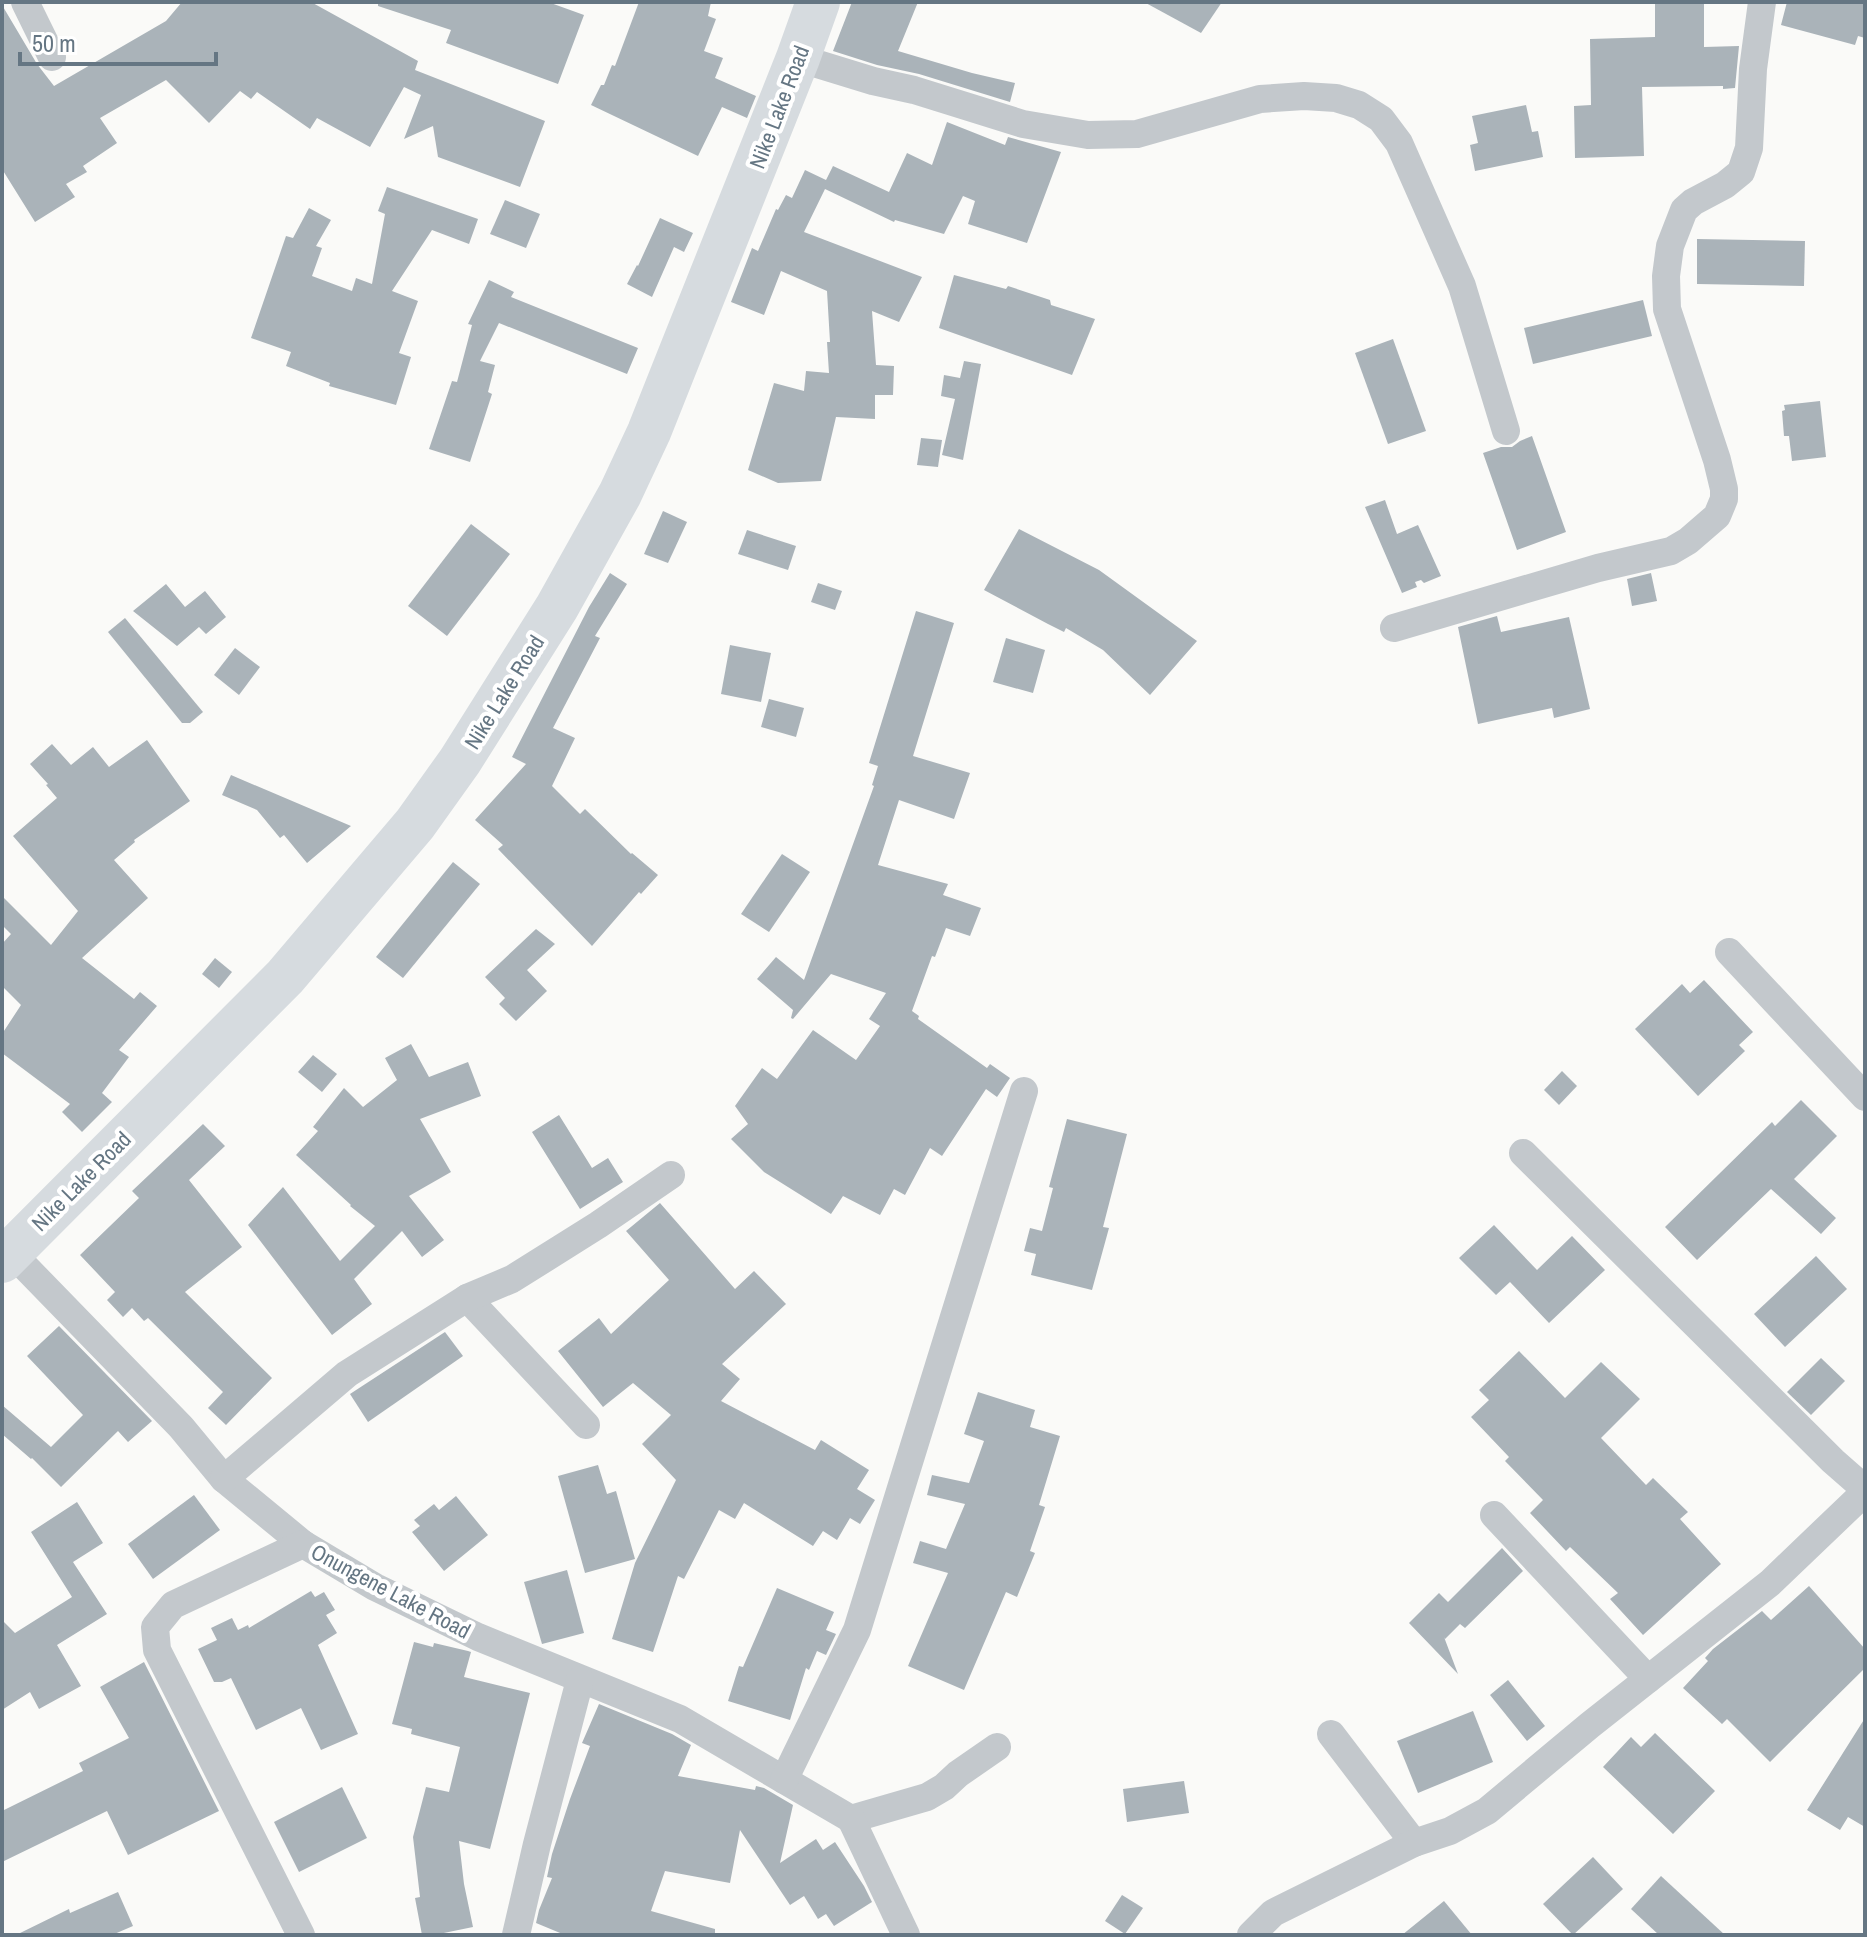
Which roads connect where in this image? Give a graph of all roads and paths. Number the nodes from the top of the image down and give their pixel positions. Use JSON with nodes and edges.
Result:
{"nodes":[{"id":1,"x":25,"y":2,"type":"edge"},
{"id":2,"x":818,"y":2,"type":"edge"},
{"id":3,"x":1762,"y":2,"type":"edge"},
{"id":4,"x":52,"y":57,"type":"dead end"},
{"id":5,"x":798,"y":58,"type":"junction"},
{"id":6,"x":1506,"y":431,"type":"dead end"},
{"id":7,"x":1394,"y":628,"type":"dead end"},
{"id":8,"x":1729,"y":952,"type":"dead end"},
{"id":9,"x":1024,"y":1091,"type":"dead end"},
{"id":10,"x":1865,"y":1097,"type":"edge"},
{"id":11,"x":1523,"y":1153,"type":"dead end"},
{"id":12,"x":671,"y":1175,"type":"dead end"},
{"id":13,"x":5,"y":1252,"type":"edge"},
{"id":14,"x":467,"y":1298,"type":"junction"},
{"id":15,"x":586,"y":1425,"type":"dead end"},
{"id":16,"x":224,"y":1479,"type":"junction"},
{"id":17,"x":1865,"y":1490,"type":"edge"},
{"id":18,"x":1494,"y":1515,"type":"dead end"},
{"id":19,"x":303,"y":1544,"type":"junction"},
{"id":20,"x":1648,"y":1679,"type":"junction"},
{"id":21,"x":580,"y":1680,"type":"junction"},
{"id":22,"x":1331,"y":1734,"type":"dead end"},
{"id":23,"x":997,"y":1747,"type":"dead end"},
{"id":24,"x":784,"y":1780,"type":"junction"},
{"id":25,"x":851,"y":1819,"type":"junction"},
{"id":26,"x":1414,"y":1843,"type":"junction"},
{"id":27,"x":301,"y":1935,"type":"edge"},
{"id":28,"x":516,"y":1935,"type":"edge"},
{"id":29,"x":906,"y":1935,"type":"edge"},
{"id":30,"x":1251,"y":1935,"type":"edge"}],
"edges":[{"from":1,"to":4,"type":"street"},
{"from":2,"to":5,"type":"main road","name":"Nike Lake Road"},
{"from":3,"to":7,"type":"street"},
{"from":5,"to":6,"type":"street"},
{"from":5,"to":13,"type":"main road","name":"Nike Lake Road"},
{"from":8,"to":10,"type":"street"},
{"from":9,"to":24,"type":"street"},
{"from":11,"to":17,"type":"street"},
{"from":12,"to":14,"type":"street"},
{"from":13,"to":16,"type":"street","name":"Onungene Lake Road"},
{"from":14,"to":15,"type":"street"},
{"from":14,"to":16,"type":"street"},
{"from":16,"to":19,"type":"street","name":"Onungene Lake Road"},
{"from":17,"to":20,"type":"street"},
{"from":18,"to":20,"type":"street"},
{"from":19,"to":21,"type":"street","name":"Onungene Lake Road"},
{"from":19,"to":27,"type":"street"},
{"from":20,"to":26,"type":"street"},
{"from":21,"to":24,"type":"street","name":"Onungene Lake Road"},
{"from":21,"to":28,"type":"street"},
{"from":22,"to":26,"type":"street"},
{"from":23,"to":25,"type":"street"},
{"from":24,"to":25,"type":"street","name":"Onungene Lake Road"},
{"from":25,"to":29,"type":"street"},
{"from":26,"to":30,"type":"street"}]}
